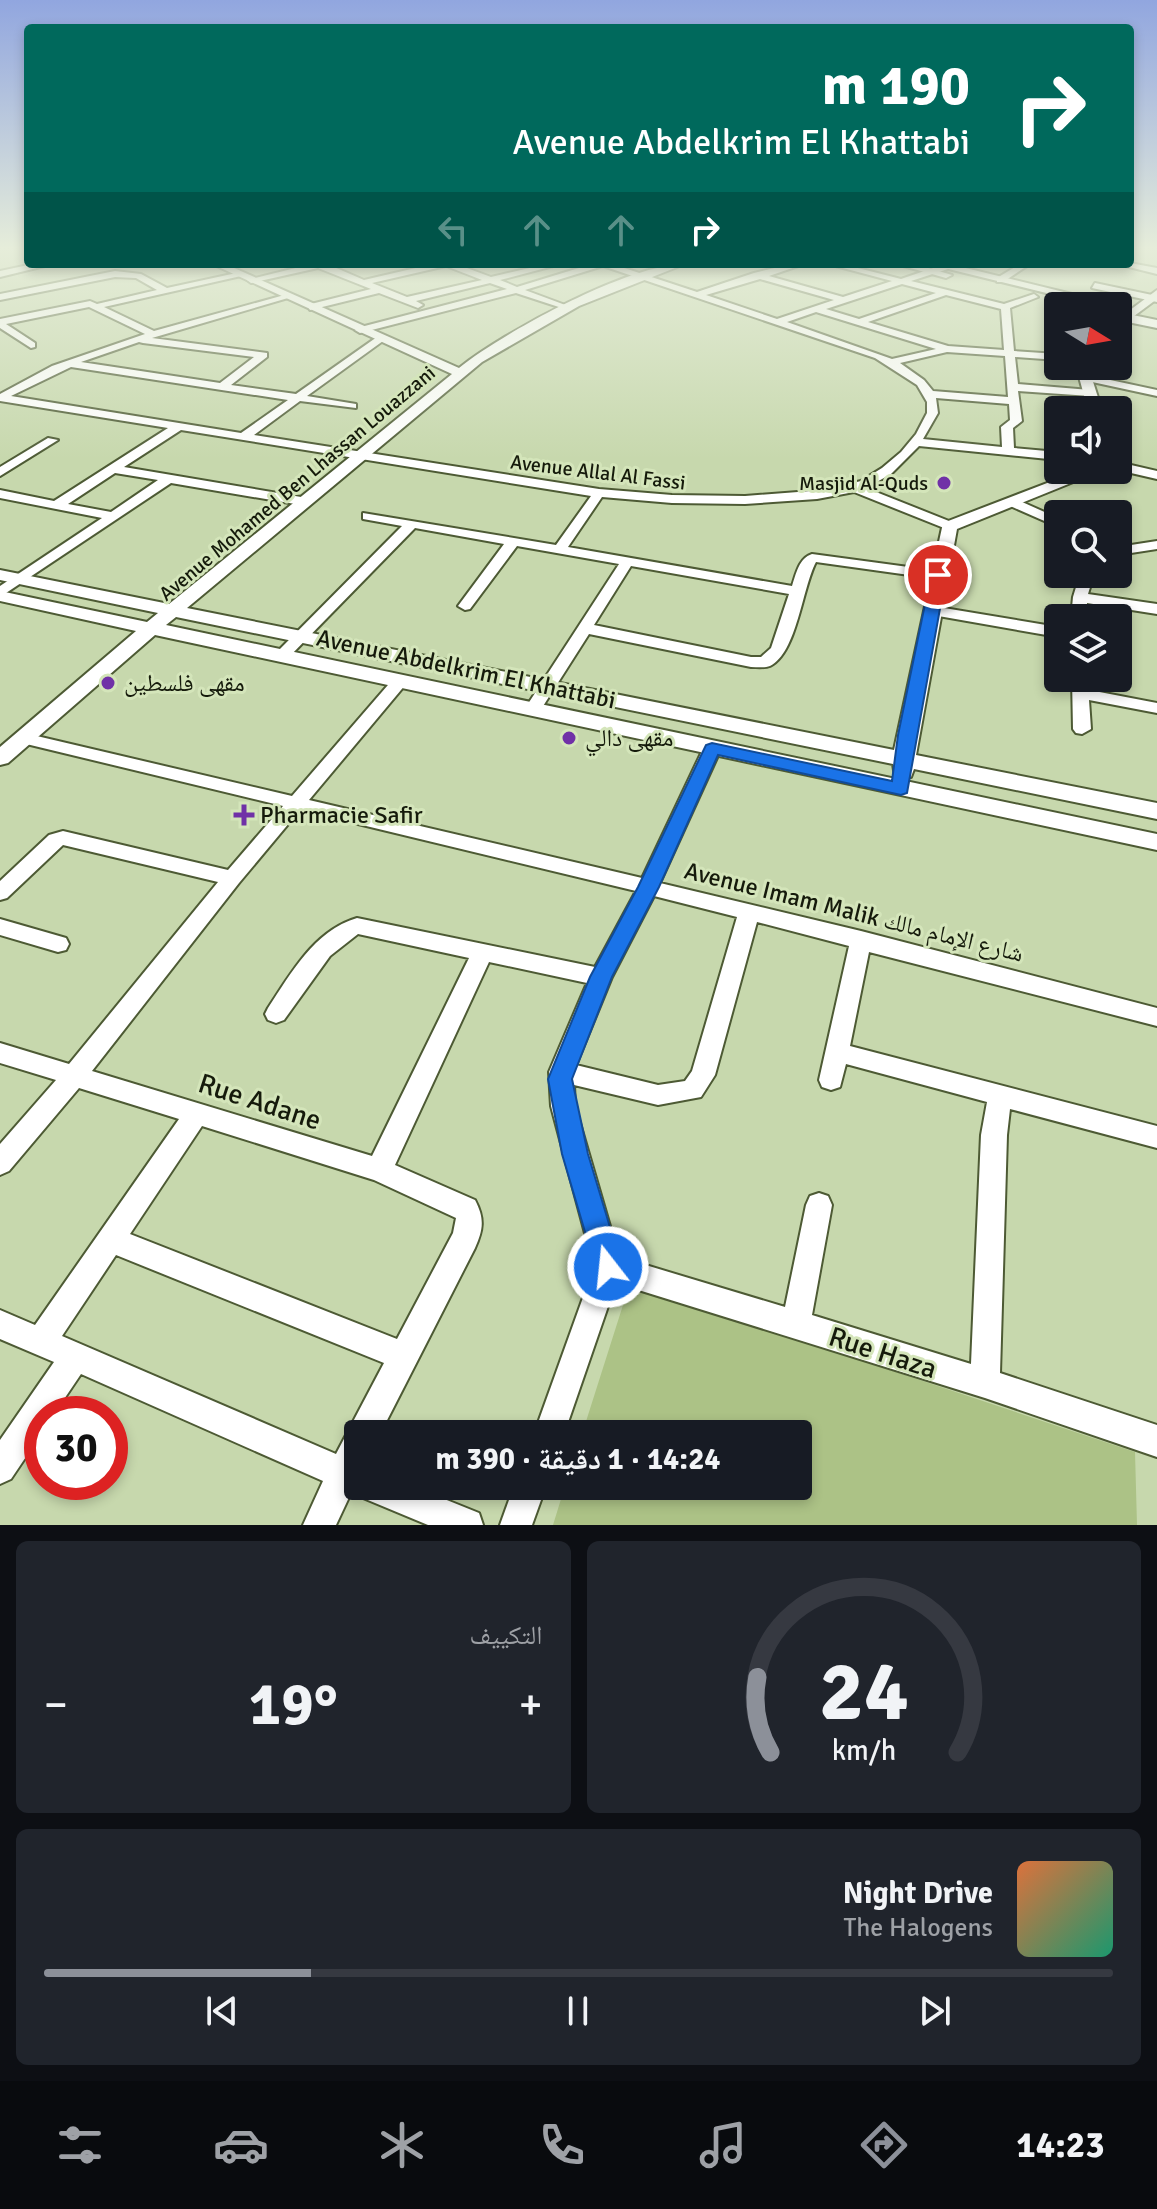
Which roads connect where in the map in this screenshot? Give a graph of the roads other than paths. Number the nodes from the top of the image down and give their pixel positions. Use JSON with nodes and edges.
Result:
{"nodes":[{"id":1,"x":26,"y":317,"type":"edge"},
{"id":2,"x":120,"y":317,"type":"edge"},
{"id":3,"x":211,"y":317,"type":"edge"},
{"id":4,"x":332,"y":317,"type":"edge"},
{"id":5,"x":409,"y":317,"type":"edge"},
{"id":6,"x":547,"y":317,"type":"edge"},
{"id":7,"x":768,"y":317,"type":"edge"},
{"id":8,"x":791,"y":317,"type":"edge"},
{"id":9,"x":843,"y":317,"type":"edge"},
{"id":10,"x":873,"y":317,"type":"edge"},
{"id":11,"x":1006,"y":317,"type":"edge"},
{"id":12,"x":1132,"y":319,"type":"edge"},
{"id":13,"x":780,"y":321,"type":"junction"},
{"id":14,"x":859,"y":322,"type":"junction"},
{"id":15,"x":0,"y":323,"type":"edge"},
{"id":16,"x":1157,"y":324,"type":"edge"},
{"id":17,"x":360,"y":330,"type":"junction"},
{"id":18,"x":152,"y":334,"type":"junction"},
{"id":19,"x":137,"y":339,"type":"junction"},
{"id":20,"x":380,"y":339,"type":"junction"},
{"id":21,"x":31,"y":345,"type":"dead end"},
{"id":22,"x":947,"y":349,"type":"junction"},
{"id":23,"x":1010,"y":353,"type":"junction"},
{"id":24,"x":1044,"y":356,"type":"edge"},
{"id":25,"x":891,"y":362,"type":"junction"},
{"id":26,"x":69,"y":364,"type":"junction"},
{"id":27,"x":56,"y":368,"type":"junction"},
{"id":28,"x":460,"y":373,"type":"junction"},
{"id":29,"x":1086,"y":380,"type":"edge"},
{"id":30,"x":1112,"y":380,"type":"edge"},
{"id":31,"x":0,"y":386,"type":"edge"},
{"id":32,"x":221,"y":387,"type":"junction"},
{"id":33,"x":1013,"y":387,"type":"junction"},
{"id":34,"x":1090,"y":393,"type":"junction"},
{"id":35,"x":1157,"y":393,"type":"edge"},
{"id":36,"x":930,"y":394,"type":"junction"},
{"id":37,"x":1091,"y":396,"type":"edge"},
{"id":38,"x":0,"y":398,"type":"edge"},
{"id":39,"x":299,"y":398,"type":"junction"},
{"id":40,"x":1014,"y":401,"type":"junction"},
{"id":41,"x":352,"y":406,"type":"dead end"},
{"id":42,"x":178,"y":427,"type":"junction"},
{"id":43,"x":243,"y":437,"type":"junction"},
{"id":44,"x":52,"y":440,"type":"dead end"},
{"id":45,"x":916,"y":442,"type":"junction"},
{"id":46,"x":1008,"y":451,"type":"junction"},
{"id":47,"x":361,"y":455,"type":"junction"},
{"id":48,"x":1044,"y":455,"type":"edge"},
{"id":49,"x":114,"y":469,"type":"junction"},
{"id":50,"x":1132,"y":469,"type":"edge"},
{"id":51,"x":0,"y":472,"type":"edge"},
{"id":52,"x":1157,"y":475,"type":"edge"},
{"id":53,"x":168,"y":479,"type":"junction"},
{"id":54,"x":1059,"y":484,"type":"edge"},
{"id":55,"x":855,"y":488,"type":"junction"},
{"id":56,"x":599,"y":493,"type":"junction"},
{"id":57,"x":0,"y":494,"type":"edge"},
{"id":58,"x":307,"y":502,"type":"junction"},
{"id":59,"x":1013,"y":502,"type":"junction"},
{"id":60,"x":57,"y":505,"type":"junction"},
{"id":61,"x":111,"y":516,"type":"junction"},
{"id":62,"x":368,"y":516,"type":"dead end"},
{"id":63,"x":1044,"y":516,"type":"edge"},
{"id":64,"x":412,"y":524,"type":"junction"},
{"id":65,"x":949,"y":526,"type":"junction"},
{"id":66,"x":513,"y":542,"type":"junction"},
{"id":67,"x":1157,"y":545,"type":"edge"},
{"id":68,"x":1132,"y":548,"type":"edge"},
{"id":69,"x":559,"y":550,"type":"junction"},
{"id":70,"x":1132,"y":552,"type":"edge"},
{"id":71,"x":1157,"y":556,"type":"edge"},
{"id":72,"x":627,"y":562,"type":"junction"},
{"id":73,"x":938,"y":575,"type":"junction"},
{"id":74,"x":10,"y":577,"type":"edge"},
{"id":75,"x":1083,"y":588,"type":"edge"},
{"id":76,"x":797,"y":591,"type":"junction"},
{"id":77,"x":0,"y":594,"type":"edge"},
{"id":78,"x":1080,"y":597,"type":"junction"},
{"id":79,"x":1080,"y":604,"type":"edge"},
{"id":80,"x":465,"y":606,"type":"dead end"},
{"id":81,"x":177,"y":609,"type":"junction"},
{"id":82,"x":1157,"y":609,"type":"edge"},
{"id":83,"x":932,"y":611,"type":"junction"},
{"id":84,"x":153,"y":628,"type":"junction"},
{"id":85,"x":584,"y":628,"type":"junction"},
{"id":86,"x":1044,"y":630,"type":"edge"},
{"id":87,"x":303,"y":635,"type":"junction"},
{"id":88,"x":282,"y":655,"type":"junction"},
{"id":89,"x":400,"y":681,"type":"junction"},
{"id":90,"x":548,"y":686,"type":"junction"},
{"id":91,"x":1080,"y":692,"type":"edge"},
{"id":92,"x":1101,"y":692,"type":"edge"},
{"id":93,"x":1157,"y":708,"type":"edge"},
{"id":94,"x":532,"y":710,"type":"junction"},
{"id":95,"x":1082,"y":729,"type":"dead end"},
{"id":96,"x":24,"y":738,"type":"junction"},
{"id":97,"x":712,"y":749,"type":"junction"},
{"id":98,"x":0,"y":758,"type":"edge"},
{"id":99,"x":905,"y":759,"type":"junction"},
{"id":100,"x":901,"y":789,"type":"junction"},
{"id":101,"x":299,"y":802,"type":"junction"},
{"id":102,"x":1154,"y":810,"type":"edge"},
{"id":103,"x":1156,"y":849,"type":"edge"},
{"id":104,"x":232,"y":878,"type":"junction"},
{"id":105,"x":648,"y":887,"type":"junction"},
{"id":106,"x":0,"y":893,"type":"edge"},
{"id":107,"x":749,"y":913,"type":"junction"},
{"id":108,"x":0,"y":927,"type":"edge"},
{"id":109,"x":861,"y":939,"type":"junction"},
{"id":110,"x":58,"y":944,"type":"dead end"},
{"id":111,"x":483,"y":952,"type":"junction"},
{"id":112,"x":601,"y":977,"type":"junction"},
{"id":113,"x":276,"y":1014,"type":"dead end"},
{"id":114,"x":1157,"y":1017,"type":"edge"},
{"id":115,"x":836,"y":1052,"type":"junction"},
{"id":116,"x":0,"y":1053,"type":"edge"},
{"id":117,"x":561,"y":1072,"type":"junction"},
{"id":118,"x":75,"y":1075,"type":"junction"},
{"id":119,"x":831,"y":1080,"type":"dead end"},
{"id":120,"x":1000,"y":1095,"type":"junction"},
{"id":121,"x":198,"y":1112,"type":"junction"},
{"id":122,"x":1157,"y":1137,"type":"edge"},
{"id":123,"x":0,"y":1163,"type":"edge"},
{"id":124,"x":379,"y":1170,"type":"junction"},
{"id":125,"x":819,"y":1205,"type":"dead end"},
{"id":126,"x":110,"y":1239,"type":"junction"},
{"id":127,"x":608,"y":1267,"type":"junction"},
{"id":128,"x":0,"y":1324,"type":"edge"},
{"id":129,"x":796,"y":1324,"type":"junction"},
{"id":130,"x":42,"y":1340,"type":"junction"},
{"id":131,"x":76,"y":1355,"type":"junction"},
{"id":132,"x":402,"y":1356,"type":"junction"},
{"id":133,"x":985,"y":1383,"type":"junction"},
{"id":134,"x":370,"y":1420,"type":"edge"},
{"id":135,"x":554,"y":1420,"type":"edge"},
{"id":136,"x":1157,"y":1441,"type":"edge"},
{"id":137,"x":0,"y":1468,"type":"edge"},
{"id":138,"x":344,"y":1473,"type":"edge"},
{"id":139,"x":344,"y":1485,"type":"edge"},
{"id":140,"x":407,"y":1500,"type":"edge"},
{"id":141,"x":525,"y":1500,"type":"edge"},
{"id":142,"x":319,"y":1525,"type":"edge"},
{"id":143,"x":467,"y":1525,"type":"edge"},
{"id":144,"x":516,"y":1525,"type":"edge"}],
"edges":[{"from":1,"to":15,"type":"street"},
{"from":2,"to":18,"type":"street"},
{"from":3,"to":18,"type":"street"},
{"from":4,"to":17,"type":"street"},
{"from":5,"to":17,"type":"street"},
{"from":6,"to":28,"type":"street","name":"Avenue Mohamed Ben Lhassan Louazzani"},
{"from":7,"to":13,"type":"street"},
{"from":8,"to":13,"type":"street"},
{"from":9,"to":14,"type":"street"},
{"from":10,"to":14,"type":"street"},
{"from":11,"to":23,"type":"street"},
{"from":12,"to":16,"type":"main road"},
{"from":13,"to":25,"type":"street"},
{"from":14,"to":22,"type":"street"},
{"from":15,"to":21,"type":"street"},
{"from":17,"to":20,"type":"street"},
{"from":18,"to":19,"type":"street"},
{"from":19,"to":26,"type":"street"},
{"from":19,"to":32,"type":"street"},
{"from":20,"to":28,"type":"street"},
{"from":20,"to":39,"type":"street"},
{"from":22,"to":23,"type":"street"},
{"from":22,"to":25,"type":"street"},
{"from":23,"to":24,"type":"street"},
{"from":23,"to":33,"type":"street"},
{"from":25,"to":36,"type":"street"},
{"from":26,"to":27,"type":"street"},
{"from":26,"to":32,"type":"street"},
{"from":27,"to":31,"type":"street"},
{"from":27,"to":38,"type":"street"},
{"from":28,"to":47,"type":"street","name":"Avenue Mohamed Ben Lhassan Louazzani"},
{"from":29,"to":34,"type":"street"},
{"from":30,"to":35,"type":"street"},
{"from":32,"to":39,"type":"street"},
{"from":33,"to":34,"type":"street"},
{"from":33,"to":40,"type":"street"},
{"from":34,"to":37,"type":"street"},
{"from":36,"to":40,"type":"street"},
{"from":36,"to":45,"type":"street","name":"Avenue Allal Al Fassi"},
{"from":38,"to":42,"type":"street","name":"Avenue Allal Al Fassi"},
{"from":39,"to":41,"type":"street"},
{"from":39,"to":43,"type":"street"},
{"from":40,"to":46,"type":"street"},
{"from":42,"to":43,"type":"street","name":"Avenue Allal Al Fassi"},
{"from":42,"to":49,"type":"street"},
{"from":43,"to":47,"type":"street","name":"Avenue Allal Al Fassi"},
{"from":44,"to":51,"type":"street"},
{"from":45,"to":46,"type":"street"},
{"from":45,"to":55,"type":"street","name":"Avenue Allal Al Fassi"},
{"from":46,"to":48,"type":"street"},
{"from":47,"to":56,"type":"street","name":"Avenue Allal Al Fassi"},
{"from":47,"to":58,"type":"street","name":"Avenue Mohamed Ben Lhassan Louazzani"},
{"from":49,"to":53,"type":"street"},
{"from":49,"to":60,"type":"street"},
{"from":50,"to":52,"type":"street"},
{"from":53,"to":58,"type":"street"},
{"from":53,"to":61,"type":"street"},
{"from":54,"to":59,"type":"street"},
{"from":55,"to":56,"type":"street","name":"Avenue Allal Al Fassi"},
{"from":55,"to":65,"type":"street"},
{"from":56,"to":69,"type":"street"},
{"from":57,"to":60,"type":"street"},
{"from":58,"to":81,"type":"street","name":"Avenue Mohamed Ben Lhassan Louazzani"},
{"from":59,"to":63,"type":"street"},
{"from":59,"to":65,"type":"street"},
{"from":60,"to":61,"type":"street"},
{"from":61,"to":74,"type":"street"},
{"from":62,"to":64,"type":"street"},
{"from":64,"to":66,"type":"street"},
{"from":64,"to":87,"type":"street"},
{"from":65,"to":73,"type":"street"},
{"from":66,"to":69,"type":"street"},
{"from":66,"to":80,"type":"street"},
{"from":67,"to":68,"type":"street"},
{"from":69,"to":72,"type":"street"},
{"from":70,"to":71,"type":"street"},
{"from":72,"to":76,"type":"street"},
{"from":72,"to":85,"type":"street"},
{"from":73,"to":76,"type":"street"},
{"from":73,"to":83,"type":"street"},
{"from":74,"to":77,"type":"street"},
{"from":74,"to":81,"type":"street","name":"Avenue Abdelkrim El Khattabi"},
{"from":75,"to":78,"type":"street"},
{"from":76,"to":85,"type":"street"},
{"from":77,"to":84,"type":"street","name":"Avenue Abdelkrim El Khattabi"},
{"from":78,"to":79,"type":"street"},
{"from":78,"to":82,"type":"street"},
{"from":81,"to":84,"type":"street","name":"Avenue Mohamed Ben Lhassan Louazzani"},
{"from":81,"to":87,"type":"street","name":"Avenue Abdelkrim El Khattabi"},
{"from":83,"to":86,"type":"street"},
{"from":83,"to":99,"type":"street"},
{"from":84,"to":88,"type":"street","name":"Avenue Abdelkrim El Khattabi"},
{"from":84,"to":96,"type":"street","name":"Avenue Mohamed Ben Lhassan Louazzani"},
{"from":85,"to":90,"type":"street"},
{"from":87,"to":88,"type":"street"},
{"from":87,"to":90,"type":"street","name":"Avenue Abdelkrim El Khattabi"},
{"from":88,"to":89,"type":"street","name":"Avenue Abdelkrim El Khattabi"},
{"from":89,"to":94,"type":"street","name":"Avenue Abdelkrim El Khattabi"},
{"from":89,"to":101,"type":"street"},
{"from":90,"to":94,"type":"street"},
{"from":90,"to":99,"type":"street","name":"Avenue Abdelkrim El Khattabi"},
{"from":91,"to":95,"type":"street"},
{"from":92,"to":93,"type":"street"},
{"from":94,"to":97,"type":"street","name":"Avenue Abdelkrim El Khattabi"},
{"from":96,"to":98,"type":"street","name":"Avenue Mohamed Ben Lhassan Louazzani"},
{"from":96,"to":101,"type":"street","name":"Avenue Imam Malik شارع الإمام مالك"},
{"from":97,"to":100,"type":"street","name":"Avenue Abdelkrim El Khattabi"},
{"from":97,"to":105,"type":"street"},
{"from":99,"to":100,"type":"street"},
{"from":99,"to":102,"type":"street","name":"Avenue Abdelkrim El Khattabi"},
{"from":100,"to":103,"type":"street","name":"Avenue Abdelkrim El Khattabi"},
{"from":101,"to":104,"type":"street"},
{"from":101,"to":105,"type":"street","name":"Avenue Imam Malik شارع الإمام مالك"},
{"from":102,"to":103,"type":"street"},
{"from":104,"to":106,"type":"street"},
{"from":104,"to":118,"type":"street"},
{"from":105,"to":107,"type":"street","name":"Avenue Imam Malik شارع الإمام مالك"},
{"from":105,"to":112,"type":"street"},
{"from":107,"to":109,"type":"street","name":"Avenue Imam Malik شارع الإمام مالك"},
{"from":107,"to":117,"type":"street"},
{"from":108,"to":110,"type":"street"},
{"from":109,"to":114,"type":"street","name":"Avenue Imam Malik شارع الإمام مالك"},
{"from":109,"to":115,"type":"street"},
{"from":111,"to":112,"type":"street"},
{"from":111,"to":113,"type":"street"},
{"from":111,"to":124,"type":"street"},
{"from":112,"to":117,"type":"street"},
{"from":115,"to":119,"type":"street"},
{"from":115,"to":120,"type":"street"},
{"from":116,"to":118,"type":"street","name":"Rue Adane"},
{"from":117,"to":127,"type":"street"},
{"from":118,"to":121,"type":"street","name":"Rue Adane"},
{"from":118,"to":123,"type":"street"},
{"from":120,"to":122,"type":"street"},
{"from":120,"to":133,"type":"street"},
{"from":121,"to":124,"type":"street","name":"Rue Adane"},
{"from":121,"to":126,"type":"street"},
{"from":124,"to":132,"type":"street","name":"Rue Adane"},
{"from":125,"to":129,"type":"street"},
{"from":126,"to":130,"type":"street"},
{"from":126,"to":132,"type":"street"},
{"from":127,"to":129,"type":"street","name":"Rue Haza"},
{"from":127,"to":135,"type":"street"},
{"from":128,"to":130,"type":"street"},
{"from":129,"to":133,"type":"street","name":"Rue Haza"},
{"from":130,"to":131,"type":"street"},
{"from":131,"to":137,"type":"street"},
{"from":131,"to":138,"type":"street"},
{"from":132,"to":134,"type":"street"},
{"from":133,"to":136,"type":"street","name":"Rue Haza"},
{"from":139,"to":142,"type":"street"},
{"from":140,"to":143,"type":"street"},
{"from":141,"to":144,"type":"street"}]}
